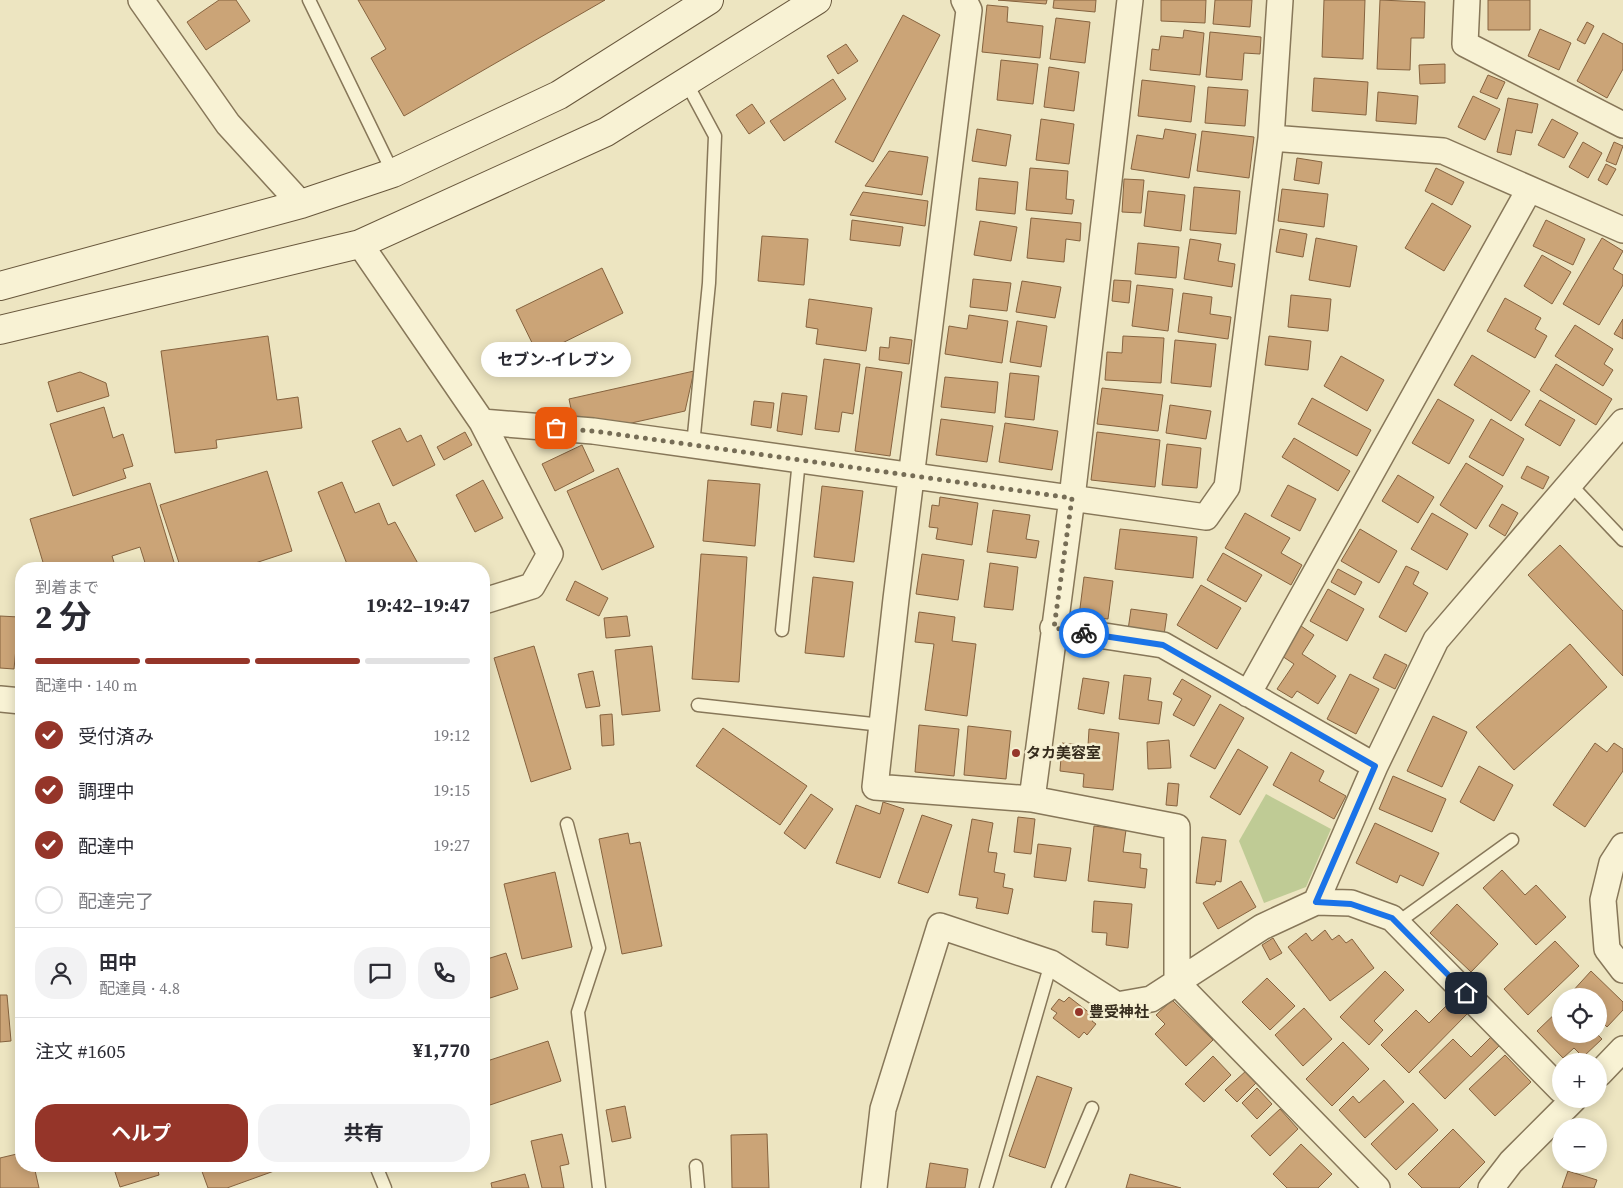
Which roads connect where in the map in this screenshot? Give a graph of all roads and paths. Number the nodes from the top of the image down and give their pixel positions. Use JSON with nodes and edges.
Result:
{"nodes":[{"id":1,"x":141,"y":0,"type":"edge"},
{"id":2,"x":309,"y":0,"type":"edge"},
{"id":3,"x":709,"y":0,"type":"edge"},
{"id":4,"x":817,"y":0,"type":"edge"},
{"id":5,"x":964,"y":0,"type":"edge"},
{"id":6,"x":1130,"y":0,"type":"edge"},
{"id":7,"x":1280,"y":0,"type":"edge"},
{"id":8,"x":1467,"y":0,"type":"edge"},
{"id":9,"x":686,"y":82,"type":"junction"},
{"id":10,"x":1623,"y":125,"type":"edge"},
{"id":11,"x":1271,"y":138,"type":"junction"},
{"id":12,"x":393,"y":173,"type":"junction"},
{"id":13,"x":1529,"y":190,"type":"junction"},
{"id":14,"x":301,"y":204,"type":"junction"},
{"id":15,"x":1623,"y":230,"type":"edge"},
{"id":16,"x":360,"y":244,"type":"junction"},
{"id":17,"x":0,"y":286,"type":"edge"},
{"id":18,"x":0,"y":330,"type":"edge"},
{"id":19,"x":482,"y":422,"type":"junction"},
{"id":20,"x":1623,"y":422,"type":"edge"},
{"id":21,"x":693,"y":446,"type":"junction"},
{"id":22,"x":800,"y":460,"type":"junction"},
{"id":23,"x":913,"y":475,"type":"junction"},
{"id":24,"x":1570,"y":484,"type":"junction"},
{"id":25,"x":1072,"y":498,"type":"junction"},
{"id":26,"x":1623,"y":540,"type":"edge"},
{"id":27,"x":490,"y":599,"type":"edge"},
{"id":28,"x":1054,"y":628,"type":"junction"},
{"id":29,"x":782,"y":630,"type":"dead end"},
{"id":30,"x":1248,"y":694,"type":"junction"},
{"id":31,"x":0,"y":699,"type":"edge"},
{"id":32,"x":15,"y":700,"type":"edge"},
{"id":33,"x":698,"y":705,"type":"dead end"},
{"id":34,"x":882,"y":725,"type":"junction"},
{"id":35,"x":1375,"y":766,"type":"junction"},
{"id":36,"x":1032,"y":799,"type":"junction"},
{"id":37,"x":567,"y":824,"type":"dead end"},
{"id":38,"x":1512,"y":840,"type":"dead end"},
{"id":39,"x":1623,"y":846,"type":"edge"},
{"id":40,"x":1316,"y":902,"type":"junction"},
{"id":41,"x":1397,"y":923,"type":"junction"},
{"id":42,"x":1051,"y":962,"type":"junction"},
{"id":43,"x":1623,"y":970,"type":"edge"},
{"id":44,"x":1177,"y":983,"type":"junction"},
{"id":45,"x":1623,"y":1050,"type":"edge"},
{"id":46,"x":1607,"y":1066,"type":"edge"},
{"id":47,"x":1552,"y":1080,"type":"edge"},
{"id":48,"x":1092,"y":1108,"type":"dead end"},
{"id":49,"x":1559,"y":1108,"type":"edge"},
{"id":50,"x":696,"y":1166,"type":"dead end"},
{"id":51,"x":378,"y":1172,"type":"edge"},
{"id":52,"x":385,"y":1188,"type":"edge"},
{"id":53,"x":599,"y":1188,"type":"edge"},
{"id":54,"x":698,"y":1188,"type":"edge"},
{"id":55,"x":874,"y":1188,"type":"edge"},
{"id":56,"x":986,"y":1188,"type":"edge"},
{"id":57,"x":1058,"y":1188,"type":"edge"},
{"id":58,"x":1378,"y":1188,"type":"edge"},
{"id":59,"x":1492,"y":1188,"type":"edge"}],
"edges":[{"from":1,"to":14,"type":"street"},
{"from":2,"to":12,"type":"lane"},
{"from":3,"to":12,"type":"street"},
{"from":4,"to":9,"type":"street"},
{"from":5,"to":23,"type":"street"},
{"from":6,"to":25,"type":"street"},
{"from":7,"to":11,"type":"street"},
{"from":8,"to":10,"type":"street"},
{"from":9,"to":16,"type":"street"},
{"from":9,"to":21,"type":"lane"},
{"from":11,"to":13,"type":"street"},
{"from":11,"to":25,"type":"street"},
{"from":12,"to":14,"type":"street"},
{"from":13,"to":15,"type":"street"},
{"from":13,"to":30,"type":"street"},
{"from":14,"to":17,"type":"street"},
{"from":16,"to":18,"type":"street"},
{"from":16,"to":19,"type":"street"},
{"from":19,"to":21,"type":"street"},
{"from":19,"to":27,"type":"street"},
{"from":20,"to":24,"type":"street"},
{"from":21,"to":22,"type":"street"},
{"from":22,"to":23,"type":"street"},
{"from":22,"to":29,"type":"lane"},
{"from":23,"to":25,"type":"street"},
{"from":23,"to":34,"type":"street"},
{"from":24,"to":26,"type":"lane"},
{"from":24,"to":35,"type":"street"},
{"from":25,"to":28,"type":"street"},
{"from":28,"to":30,"type":"street"},
{"from":28,"to":36,"type":"street"},
{"from":30,"to":35,"type":"street"},
{"from":31,"to":32,"type":"street"},
{"from":33,"to":34,"type":"lane"},
{"from":34,"to":36,"type":"street"},
{"from":35,"to":40,"type":"street"},
{"from":36,"to":44,"type":"street"},
{"from":37,"to":53,"type":"lane"},
{"from":38,"to":41,"type":"lane"},
{"from":39,"to":43,"type":"street"},
{"from":40,"to":41,"type":"street"},
{"from":40,"to":44,"type":"street"},
{"from":41,"to":47,"type":"street"},
{"from":42,"to":44,"type":"street"},
{"from":42,"to":55,"type":"street"},
{"from":42,"to":56,"type":"lane"},
{"from":44,"to":58,"type":"street"},
{"from":45,"to":46,"type":"street"},
{"from":48,"to":57,"type":"lane"},
{"from":49,"to":59,"type":"street"},
{"from":50,"to":54,"type":"lane"},
{"from":51,"to":52,"type":"lane"}]}
